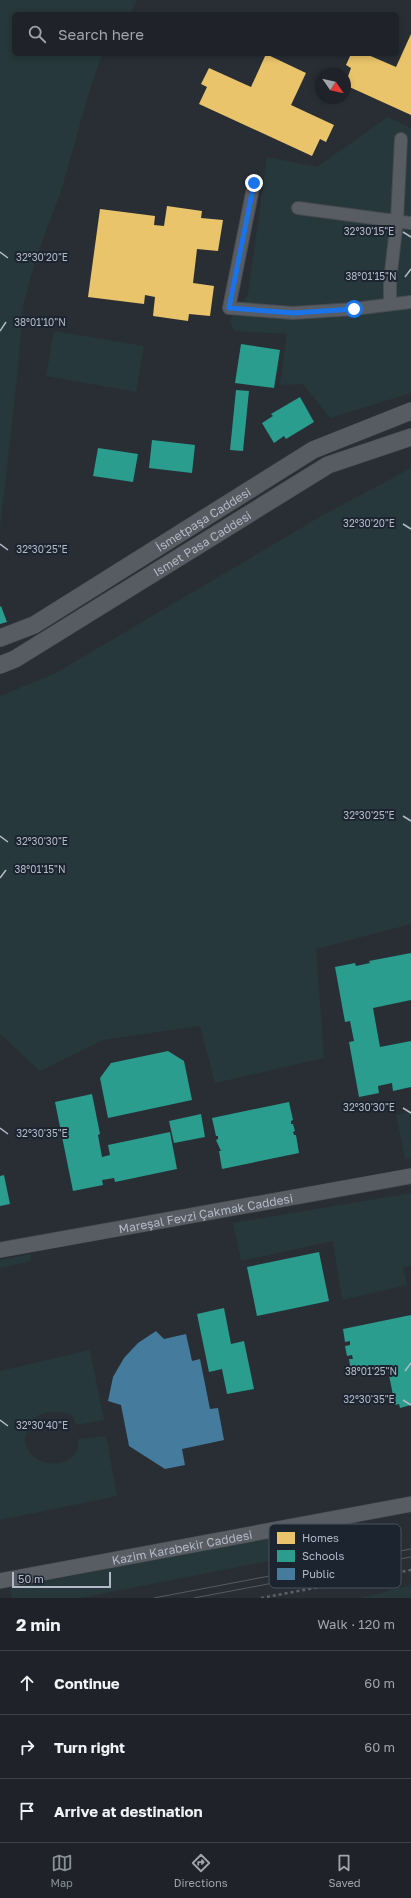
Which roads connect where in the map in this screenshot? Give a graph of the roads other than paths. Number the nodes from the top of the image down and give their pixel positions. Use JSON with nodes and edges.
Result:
{"nodes":[{"id":1,"x":401,"y":139,"type":"dead end"},
{"id":2,"x":254,"y":183,"type":"dead end"},
{"id":3,"x":298,"y":208,"type":"dead end"},
{"id":4,"x":398,"y":220,"type":"junction"},
{"id":5,"x":411,"y":223,"type":"edge"},
{"id":6,"x":411,"y":302,"type":"edge"},
{"id":7,"x":390,"y":304,"type":"junction"},
{"id":8,"x":411,"y":411,"type":"edge"},
{"id":9,"x":411,"y":437,"type":"edge"},
{"id":10,"x":0,"y":638,"type":"edge"},
{"id":11,"x":0,"y":665,"type":"edge"},
{"id":12,"x":411,"y":1176,"type":"edge"},
{"id":13,"x":0,"y":1250,"type":"edge"},
{"id":14,"x":411,"y":1504,"type":"edge"},
{"id":15,"x":306,"y":1524,"type":"edge"},
{"id":16,"x":269,"y":1531,"type":"edge"},
{"id":17,"x":0,"y":1582,"type":"edge"}],
"edges":[{"from":1,"to":4,"type":"street"},
{"from":2,"to":7,"type":"street"},
{"from":3,"to":4,"type":"street"},
{"from":4,"to":5,"type":"street"},
{"from":4,"to":7,"type":"street"},
{"from":6,"to":7,"type":"street"},
{"from":8,"to":10,"type":"main road","name":"İsmetpaşa Caddesi"},
{"from":9,"to":11,"type":"main road","name":"Ismet Pasa Caddesi"},
{"from":12,"to":13,"type":"street","name":"Mareşal Fevzi Çakmak Caddesi"},
{"from":14,"to":15,"type":"street","name":"Kazim Karabekir Caddesi"},
{"from":16,"to":17,"type":"street","name":"Kazim Karabekir Caddesi"}]}
